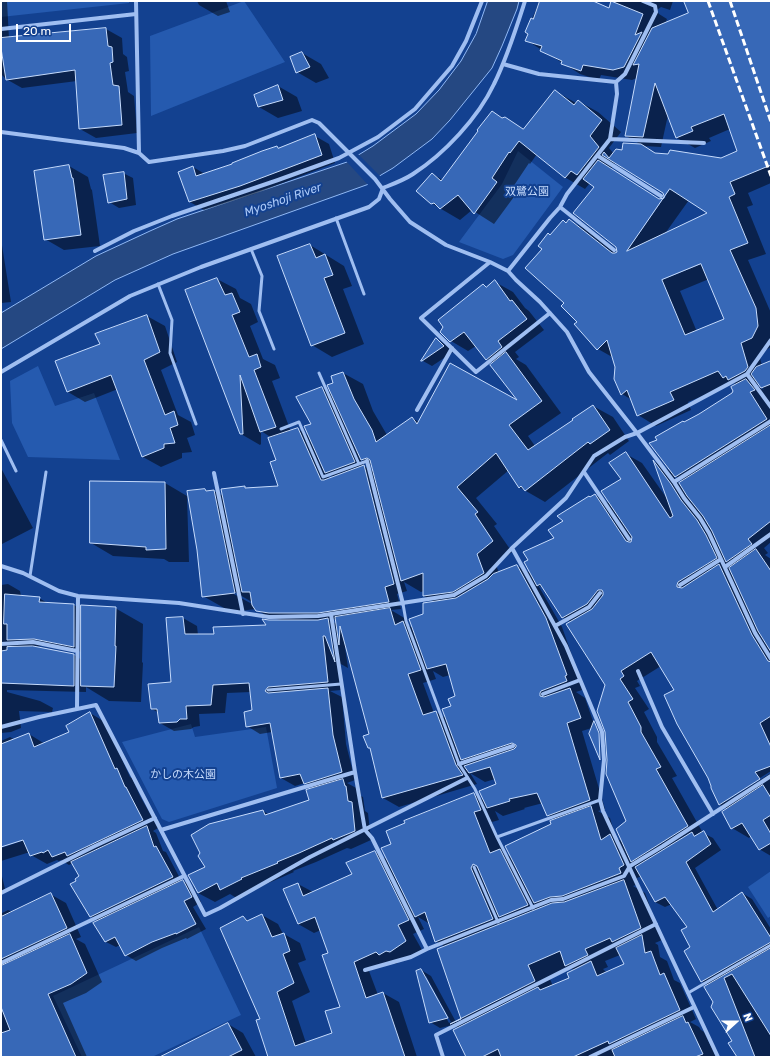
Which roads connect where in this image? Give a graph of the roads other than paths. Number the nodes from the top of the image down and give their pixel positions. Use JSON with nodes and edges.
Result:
{"nodes":[{"id":1,"x":136,"y":1,"type":"edge"},
{"id":2,"x":482,"y":1,"type":"edge"},
{"id":3,"x":525,"y":1,"type":"edge"},
{"id":4,"x":643,"y":1,"type":"edge"},
{"id":5,"x":136,"y":14,"type":"junction"},
{"id":6,"x":1,"y":29,"type":"edge"},
{"id":7,"x":503,"y":64,"type":"junction"},
{"id":8,"x":616,"y":82,"type":"junction"},
{"id":9,"x":1,"y":132,"type":"edge"},
{"id":10,"x":610,"y":140,"type":"junction"},
{"id":11,"x":704,"y":143,"type":"dead end"},
{"id":12,"x":139,"y":153,"type":"junction"},
{"id":13,"x":349,"y":154,"type":"junction"},
{"id":14,"x":598,"y":156,"type":"junction"},
{"id":15,"x":383,"y":188,"type":"junction"},
{"id":16,"x":662,"y":196,"type":"dead end"},
{"id":17,"x":560,"y":207,"type":"junction"},
{"id":18,"x":336,"y":218,"type":"junction"},
{"id":19,"x":251,"y":249,"type":"junction"},
{"id":20,"x":614,"y":250,"type":"dead end"},
{"id":21,"x":95,"y":251,"type":"dead end"},
{"id":22,"x":490,"y":262,"type":"junction"},
{"id":23,"x":508,"y":271,"type":"junction"},
{"id":24,"x":158,"y":284,"type":"junction"},
{"id":25,"x":364,"y":294,"type":"dead end"},
{"id":26,"x":550,"y":313,"type":"junction"},
{"id":27,"x":771,"y":340,"type":"edge"},
{"id":28,"x":452,"y":348,"type":"junction"},
{"id":29,"x":274,"y":349,"type":"dead end"},
{"id":30,"x":1,"y":372,"type":"edge"},
{"id":31,"x":318,"y":373,"type":"dead end"},
{"id":32,"x":747,"y":374,"type":"junction"},
{"id":33,"x":771,"y":407,"type":"edge"},
{"id":34,"x":417,"y":410,"type":"dead end"},
{"id":35,"x":771,"y":421,"type":"edge"},
{"id":36,"x":196,"y":424,"type":"dead end"},
{"id":37,"x":281,"y":429,"type":"dead end"},
{"id":38,"x":637,"y":433,"type":"junction"},
{"id":39,"x":1,"y":440,"type":"edge"},
{"id":40,"x":367,"y":460,"type":"joint"},
{"id":41,"x":359,"y":464,"type":"junction"},
{"id":42,"x":16,"y":471,"type":"dead end"},
{"id":43,"x":46,"y":472,"type":"dead end"},
{"id":44,"x":584,"y":472,"type":"junction"},
{"id":45,"x":214,"y":473,"type":"dead end"},
{"id":46,"x":674,"y":482,"type":"junction"},
{"id":47,"x":771,"y":534,"type":"edge"},
{"id":48,"x":629,"y":539,"type":"dead end"},
{"id":49,"x":512,"y":548,"type":"junction"},
{"id":50,"x":721,"y":559,"type":"junction"},
{"id":51,"x":1,"y":566,"type":"edge"},
{"id":52,"x":725,"y":567,"type":"junction"},
{"id":53,"x":30,"y":576,"type":"junction"},
{"id":54,"x":680,"y":584,"type":"dead end"},
{"id":55,"x":600,"y":593,"type":"dead end"},
{"id":56,"x":78,"y":596,"type":"junction"},
{"id":57,"x":403,"y":604,"type":"junction"},
{"id":58,"x":243,"y":614,"type":"junction"},
{"id":59,"x":331,"y":614,"type":"junction"},
{"id":60,"x":555,"y":626,"type":"junction"},
{"id":61,"x":1,"y":644,"type":"edge"},
{"id":62,"x":77,"y":651,"type":"junction"},
{"id":63,"x":771,"y":659,"type":"edge"},
{"id":64,"x":638,"y":671,"type":"dead end"},
{"id":65,"x":580,"y":680,"type":"junction"},
{"id":66,"x":341,"y":684,"type":"junction"},
{"id":67,"x":268,"y":690,"type":"dead end"},
{"id":68,"x":543,"y":694,"type":"dead end"},
{"id":69,"x":77,"y":708,"type":"junction"},
{"id":70,"x":1,"y":727,"type":"edge"},
{"id":71,"x":513,"y":746,"type":"dead end"},
{"id":72,"x":459,"y":764,"type":"junction"},
{"id":73,"x":355,"y":772,"type":"junction"},
{"id":74,"x":771,"y":776,"type":"edge"},
{"id":75,"x":467,"y":778,"type":"junction"},
{"id":76,"x":600,"y":800,"type":"junction"},
{"id":77,"x":713,"y":814,"type":"junction"},
{"id":78,"x":155,"y":818,"type":"junction"},
{"id":79,"x":161,"y":830,"type":"junction"},
{"id":80,"x":365,"y":830,"type":"junction"},
{"id":81,"x":497,"y":837,"type":"junction"},
{"id":82,"x":630,"y":866,"type":"junction"},
{"id":83,"x":474,"y":867,"type":"dead end"},
{"id":84,"x":184,"y":876,"type":"junction"},
{"id":85,"x":1,"y":892,"type":"edge"},
{"id":86,"x":533,"y":908,"type":"junction"},
{"id":87,"x":498,"y":922,"type":"junction"},
{"id":88,"x":656,"y":924,"type":"junction"},
{"id":89,"x":771,"y":945,"type":"edge"},
{"id":90,"x":427,"y":949,"type":"junction"},
{"id":91,"x":1,"y":963,"type":"edge"},
{"id":92,"x":365,"y":970,"type":"dead end"},
{"id":93,"x":688,"y":993,"type":"junction"},
{"id":94,"x":694,"y":1007,"type":"junction"},
{"id":95,"x":443,"y":1057,"type":"edge"},
{"id":96,"x":590,"y":1057,"type":"edge"},
{"id":97,"x":718,"y":1057,"type":"edge"}],
"edges":[{"from":1,"to":5,"type":"street"},
{"from":2,"to":13,"type":"street"},
{"from":3,"to":7,"type":"street"},
{"from":4,"to":8,"type":"street"},
{"from":5,"to":6,"type":"street"},
{"from":5,"to":12,"type":"street"},
{"from":7,"to":8,"type":"street"},
{"from":7,"to":15,"type":"street"},
{"from":8,"to":10,"type":"street"},
{"from":9,"to":12,"type":"street"},
{"from":10,"to":11,"type":"street"},
{"from":10,"to":14,"type":"street"},
{"from":12,"to":13,"type":"street"},
{"from":13,"to":15,"type":"street"},
{"from":13,"to":21,"type":"street"},
{"from":14,"to":16,"type":"street"},
{"from":14,"to":17,"type":"street"},
{"from":15,"to":18,"type":"street"},
{"from":15,"to":22,"type":"street"},
{"from":17,"to":20,"type":"street"},
{"from":17,"to":23,"type":"street"},
{"from":18,"to":19,"type":"street"},
{"from":18,"to":25,"type":"lane"},
{"from":19,"to":24,"type":"street"},
{"from":19,"to":29,"type":"lane"},
{"from":22,"to":23,"type":"street"},
{"from":22,"to":28,"type":"street"},
{"from":23,"to":26,"type":"street"},
{"from":24,"to":30,"type":"street"},
{"from":24,"to":36,"type":"lane"},
{"from":26,"to":28,"type":"street"},
{"from":26,"to":38,"type":"street"},
{"from":27,"to":32,"type":"street"},
{"from":28,"to":34,"type":"street"},
{"from":31,"to":41,"type":"lane"},
{"from":32,"to":33,"type":"street"},
{"from":32,"to":38,"type":"street"},
{"from":35,"to":46,"type":"street"},
{"from":37,"to":41,"type":"lane"},
{"from":38,"to":44,"type":"street"},
{"from":38,"to":46,"type":"street"},
{"from":39,"to":42,"type":"lane"},
{"from":40,"to":41,"type":"lane"},
{"from":40,"to":57,"type":"street"},
{"from":43,"to":53,"type":"lane"},
{"from":44,"to":48,"type":"street"},
{"from":44,"to":49,"type":"street"},
{"from":45,"to":58,"type":"street"},
{"from":46,"to":50,"type":"street"},
{"from":47,"to":52,"type":"street"},
{"from":49,"to":57,"type":"street"},
{"from":49,"to":60,"type":"street"},
{"from":50,"to":52,"type":"street"},
{"from":50,"to":54,"type":"street"},
{"from":51,"to":53,"type":"street"},
{"from":52,"to":63,"type":"street"},
{"from":53,"to":56,"type":"street"},
{"from":55,"to":60,"type":"street"},
{"from":56,"to":58,"type":"street"},
{"from":56,"to":62,"type":"street"},
{"from":57,"to":59,"type":"street"},
{"from":57,"to":72,"type":"lane"},
{"from":58,"to":59,"type":"street"},
{"from":59,"to":66,"type":"street"},
{"from":60,"to":65,"type":"street"},
{"from":61,"to":62,"type":"street"},
{"from":62,"to":69,"type":"street"},
{"from":64,"to":77,"type":"street"},
{"from":65,"to":68,"type":"street"},
{"from":65,"to":76,"type":"street"},
{"from":66,"to":67,"type":"lane"},
{"from":66,"to":73,"type":"street"},
{"from":69,"to":70,"type":"street"},
{"from":69,"to":78,"type":"street"},
{"from":71,"to":72,"type":"street"},
{"from":72,"to":75,"type":"lane"},
{"from":73,"to":79,"type":"street"},
{"from":73,"to":80,"type":"street"},
{"from":74,"to":77,"type":"street"},
{"from":75,"to":80,"type":"street"},
{"from":75,"to":81,"type":"lane"},
{"from":76,"to":81,"type":"lane"},
{"from":76,"to":82,"type":"street"},
{"from":77,"to":82,"type":"street"},
{"from":78,"to":79,"type":"street"},
{"from":78,"to":85,"type":"street"},
{"from":79,"to":84,"type":"street"},
{"from":80,"to":84,"type":"street"},
{"from":80,"to":90,"type":"street"},
{"from":81,"to":86,"type":"lane"},
{"from":82,"to":86,"type":"street"},
{"from":82,"to":88,"type":"street"},
{"from":83,"to":87,"type":"lane"},
{"from":84,"to":91,"type":"street"},
{"from":86,"to":87,"type":"street"},
{"from":87,"to":90,"type":"street"},
{"from":88,"to":93,"type":"street"},
{"from":88,"to":95,"type":"street"},
{"from":89,"to":93,"type":"lane"},
{"from":90,"to":92,"type":"street"},
{"from":93,"to":94,"type":"street"},
{"from":94,"to":96,"type":"street"},
{"from":94,"to":97,"type":"street"}]}
